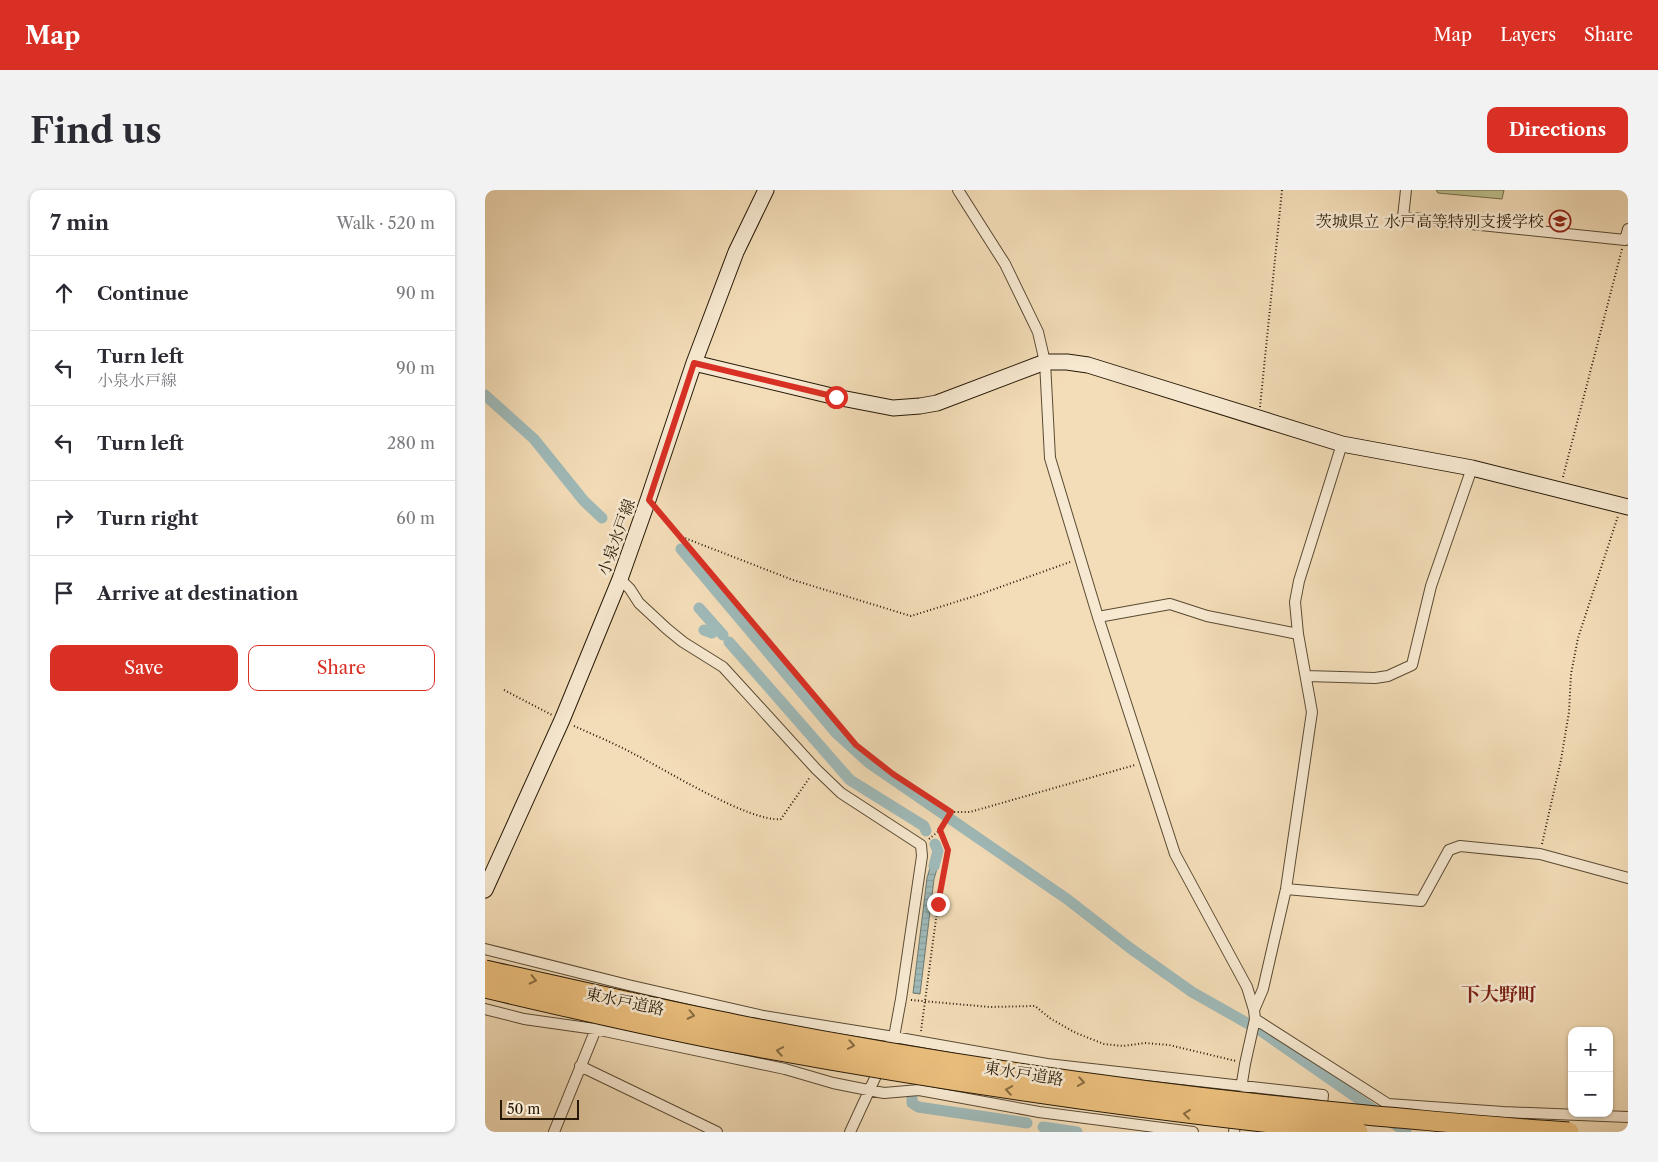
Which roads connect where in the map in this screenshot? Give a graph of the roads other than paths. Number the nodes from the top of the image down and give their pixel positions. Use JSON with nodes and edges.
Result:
{"nodes":[{"id":1,"x":766,"y":190,"type":"edge"},
{"id":2,"x":958,"y":190,"type":"edge"},
{"id":3,"x":1406,"y":190,"type":"edge"},
{"id":4,"x":1628,"y":229,"type":"edge"},
{"id":5,"x":1045,"y":362,"type":"junction"},
{"id":6,"x":694,"y":363,"type":"junction"},
{"id":7,"x":1342,"y":444,"type":"junction"},
{"id":8,"x":1473,"y":468,"type":"junction"},
{"id":9,"x":1625,"y":506,"type":"edge"},
{"id":10,"x":619,"y":579,"type":"junction"},
{"id":11,"x":1098,"y":617,"type":"junction"},
{"id":12,"x":1298,"y":634,"type":"junction"},
{"id":13,"x":1306,"y":676,"type":"junction"},
{"id":14,"x":1628,"y":878,"type":"edge"},
{"id":15,"x":1286,"y":889,"type":"junction"},
{"id":16,"x":485,"y":890,"type":"edge"},
{"id":17,"x":485,"y":949,"type":"edge"},
{"id":18,"x":485,"y":970,"type":"edge"},
{"id":19,"x":622,"y":984,"type":"junction"},
{"id":20,"x":485,"y":988,"type":"edge"},
{"id":21,"x":485,"y":1010,"type":"edge"},
{"id":22,"x":1254,"y":1017,"type":"junction"},
{"id":23,"x":595,"y":1029,"type":"junction"},
{"id":24,"x":894,"y":1037,"type":"junction"},
{"id":25,"x":581,"y":1066,"type":"junction"},
{"id":26,"x":1241,"y":1086,"type":"junction"},
{"id":27,"x":868,"y":1090,"type":"junction"},
{"id":28,"x":1475,"y":1110,"type":"junction"},
{"id":29,"x":1628,"y":1117,"type":"edge"},
{"id":30,"x":554,"y":1132,"type":"edge"},
{"id":31,"x":717,"y":1132,"type":"edge"},
{"id":32,"x":850,"y":1132,"type":"edge"},
{"id":33,"x":1193,"y":1132,"type":"edge"},
{"id":34,"x":1234,"y":1132,"type":"edge"},
{"id":35,"x":1319,"y":1132,"type":"edge"},
{"id":36,"x":1358,"y":1132,"type":"edge"},
{"id":37,"x":1476,"y":1132,"type":"edge"},
{"id":38,"x":1569,"y":1132,"type":"edge"}],
"edges":[{"from":1,"to":6,"type":"street","name":"小泉水戸線"},
{"from":2,"to":5,"type":"street"},
{"from":3,"to":4,"type":"street"},
{"from":5,"to":6,"type":"street"},
{"from":5,"to":7,"type":"street"},
{"from":5,"to":11,"type":"street"},
{"from":6,"to":10,"type":"street","name":"小泉水戸線"},
{"from":7,"to":8,"type":"street"},
{"from":7,"to":12,"type":"street"},
{"from":8,"to":9,"type":"street"},
{"from":8,"to":13,"type":"street"},
{"from":10,"to":16,"type":"street","name":"小泉水戸線"},
{"from":10,"to":24,"type":"street"},
{"from":11,"to":12,"type":"street"},
{"from":11,"to":22,"type":"street"},
{"from":12,"to":13,"type":"street"},
{"from":13,"to":15,"type":"street"},
{"from":14,"to":15,"type":"street"},
{"from":15,"to":22,"type":"street"},
{"from":17,"to":19,"type":"street"},
{"from":18,"to":38,"type":"highway","name":"東水戸道路","one_way":true,"bridge":true},
{"from":19,"to":23,"type":"street"},
{"from":19,"to":24,"type":"street"},
{"from":36,"to":20,"type":"highway","name":"東水戸道路","one_way":true,"bridge":true},
{"from":21,"to":23,"type":"street"},
{"from":22,"to":26,"type":"street"},
{"from":22,"to":28,"type":"street"},
{"from":23,"to":25,"type":"street"},
{"from":23,"to":27,"type":"street"},
{"from":24,"to":26,"type":"street"},
{"from":24,"to":27,"type":"street"},
{"from":25,"to":30,"type":"street"},
{"from":25,"to":31,"type":"street"},
{"from":26,"to":34,"type":"street"},
{"from":26,"to":35,"type":"street"},
{"from":27,"to":32,"type":"street"},
{"from":27,"to":33,"type":"street"},
{"from":28,"to":29,"type":"street"},
{"from":28,"to":37,"type":"street"}]}
